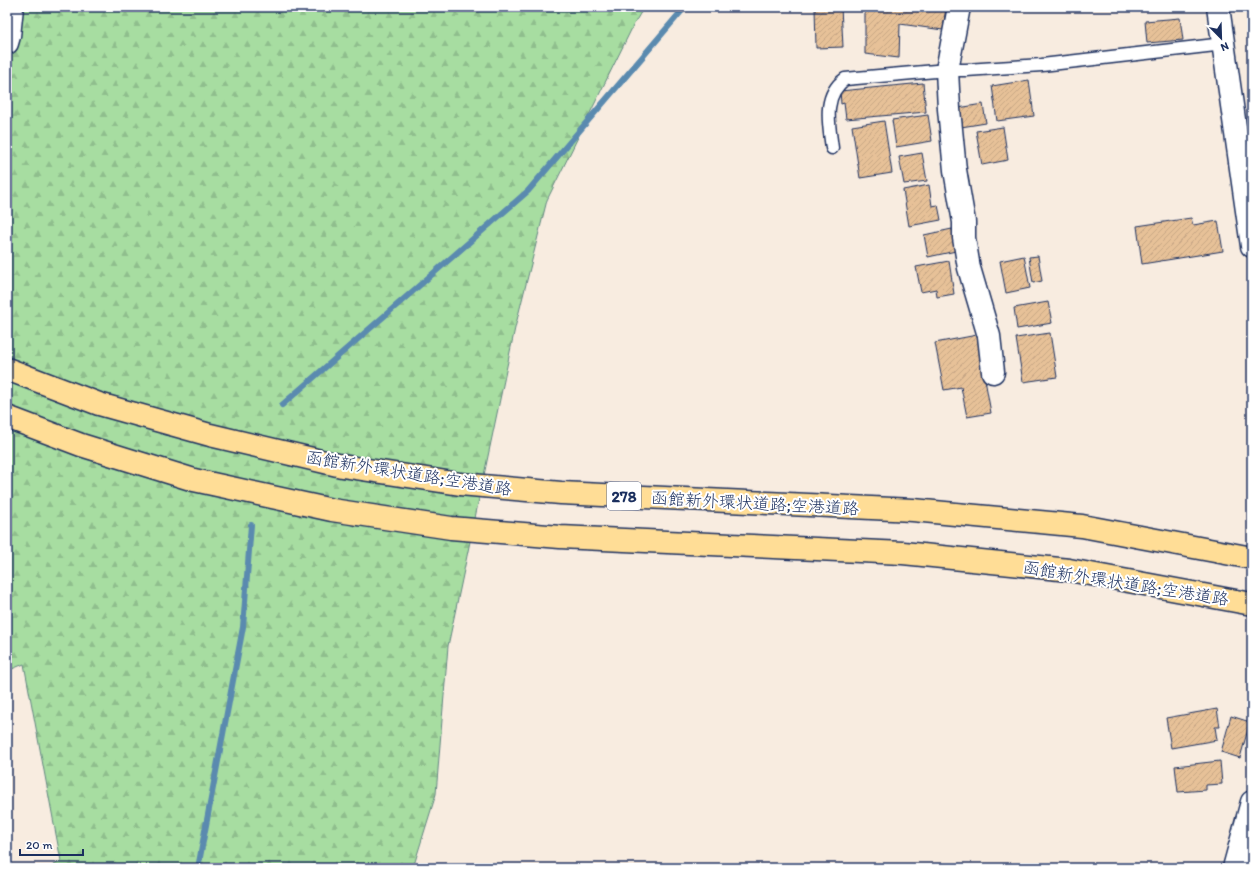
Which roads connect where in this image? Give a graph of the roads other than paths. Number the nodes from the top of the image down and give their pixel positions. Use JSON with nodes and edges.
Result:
{"nodes":[{"id":1,"x":12,"y":7,"type":"edge"},
{"id":2,"x":959,"y":7,"type":"edge"},
{"id":3,"x":1218,"y":7,"type":"edge"},
{"id":4,"x":7,"y":43,"type":"edge"},
{"id":5,"x":1224,"y":44,"type":"junction"},
{"id":6,"x":947,"y":70,"type":"junction"},
{"id":7,"x":832,"y":148,"type":"dead end"},
{"id":8,"x":1252,"y":246,"type":"edge"},
{"id":9,"x":7,"y":369,"type":"edge"},
{"id":10,"x":993,"y":372,"type":"dead end"},
{"id":11,"x":7,"y":417,"type":"edge"},
{"id":12,"x":1252,"y":558,"type":"edge"},
{"id":13,"x":1252,"y":604,"type":"edge"},
{"id":14,"x":1252,"y":802,"type":"edge"},
{"id":15,"x":1234,"y":868,"type":"edge"}],
"edges":[{"from":1,"to":4,"type":"street"},
{"from":2,"to":6,"type":"street"},
{"from":3,"to":5,"type":"street"},
{"from":5,"to":6,"type":"lane"},
{"from":5,"to":8,"type":"street"},
{"from":6,"to":7,"type":"lane"},
{"from":6,"to":10,"type":"street"},
{"from":9,"to":12,"type":"highway","name":"函館新外環状道路;空港道路","number":"278"},
{"from":11,"to":13,"type":"highway","name":"函館新外環状道路;空港道路"},
{"from":14,"to":15,"type":"street"}]}
